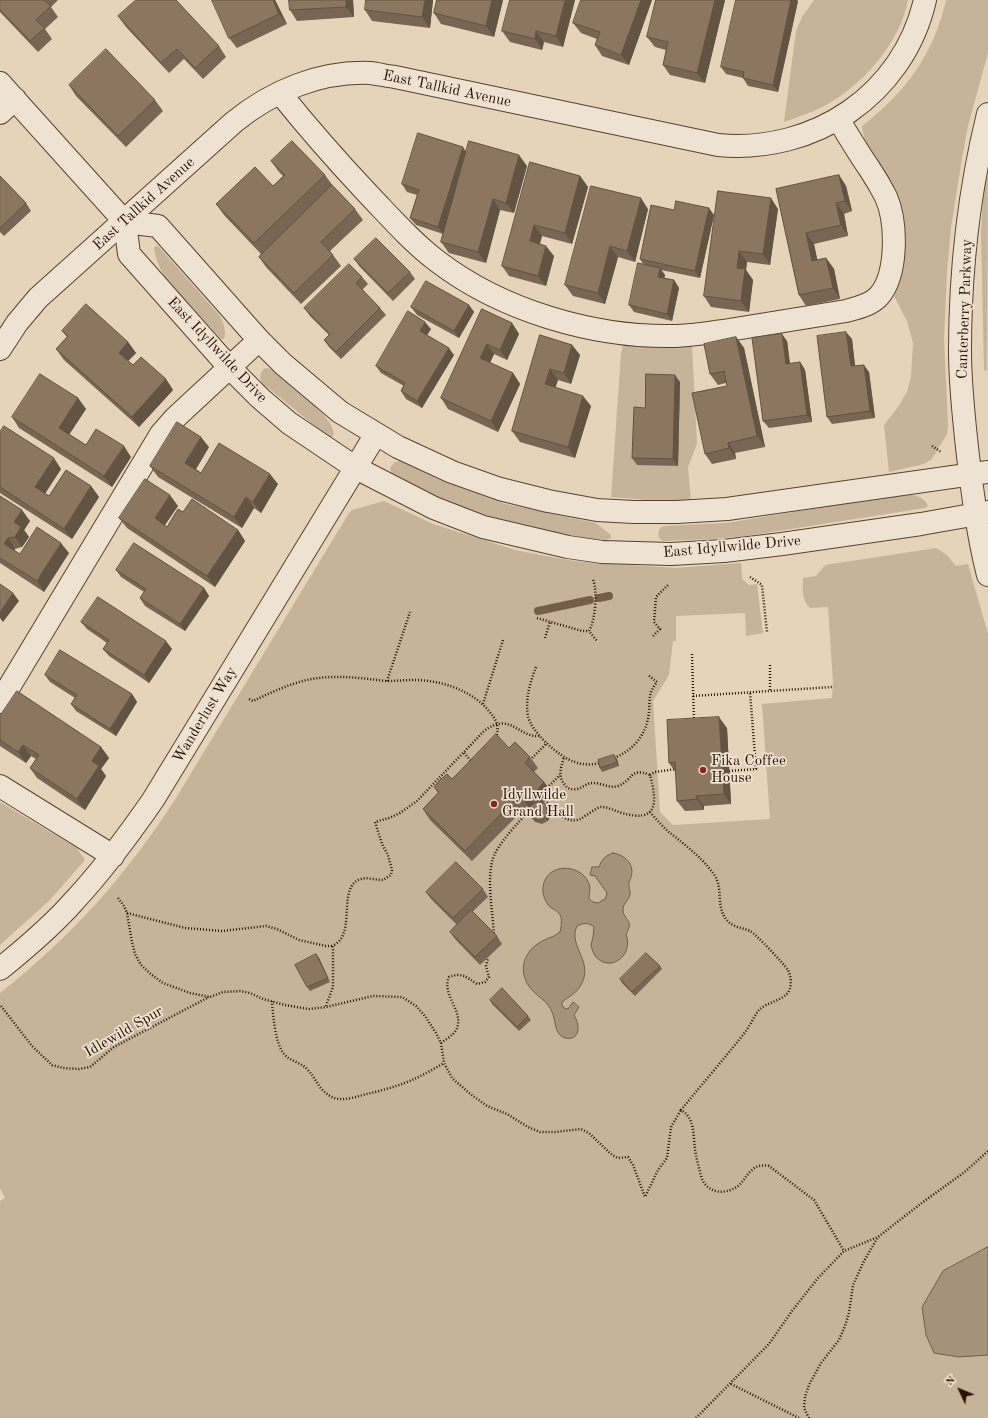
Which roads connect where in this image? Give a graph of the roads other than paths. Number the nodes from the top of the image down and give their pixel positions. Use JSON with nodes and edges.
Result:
{"nodes":[{"id":1,"x":925,"y":0,"type":"edge"},
{"id":2,"x":0,"y":83,"type":"edge"},
{"id":3,"x":280,"y":93,"type":"junction"},
{"id":4,"x":7,"y":106,"type":"edge"},
{"id":5,"x":988,"y":114,"type":"edge"},
{"id":6,"x":838,"y":119,"type":"junction"},
{"id":7,"x":125,"y":222,"type":"junction"},
{"id":8,"x":259,"y":340,"type":"junction"},
{"id":9,"x":0,"y":349,"type":"edge"},
{"id":10,"x":229,"y":367,"type":"junction"},
{"id":11,"x":376,"y":434,"type":"junction"},
{"id":12,"x":356,"y":468,"type":"junction"},
{"id":13,"x":979,"y":473,"type":"edge"},
{"id":14,"x":982,"y":513,"type":"edge"},
{"id":15,"x":988,"y":575,"type":"edge"},
{"id":16,"x":0,"y":702,"type":"edge"},
{"id":17,"x":0,"y":786,"type":"edge"},
{"id":18,"x":113,"y":856,"type":"junction"},
{"id":19,"x":0,"y":969,"type":"edge"}],
"edges":[{"from":1,"to":6,"type":"street","name":"East Tallkid Avenue"},
{"from":2,"to":4,"type":"street"},
{"from":3,"to":6,"type":"street","name":"East Tallkid Avenue"},
{"from":3,"to":6,"type":"street"},
{"from":3,"to":7,"type":"street","name":"East Tallkid Avenue"},
{"from":4,"to":7,"type":"street"},
{"from":5,"to":13,"type":"street","name":"Canterberry Parkway"},
{"from":7,"to":8,"type":"street"},
{"from":7,"to":9,"type":"street","name":"East Tallkid Avenue"},
{"from":7,"to":10,"type":"street","name":"East Idyllwilde Drive"},
{"from":8,"to":10,"type":"street"},
{"from":8,"to":11,"type":"street"},
{"from":10,"to":12,"type":"street","name":"East Idyllwilde Drive"},
{"from":10,"to":16,"type":"street"},
{"from":11,"to":12,"type":"street","name":"Wanderlust Way"},
{"from":11,"to":13,"type":"street"},
{"from":12,"to":14,"type":"street","name":"East Idyllwilde Drive"},
{"from":12,"to":18,"type":"street","name":"Wanderlust Way"},
{"from":13,"to":14,"type":"street","name":"Canterberry Parkway"},
{"from":14,"to":15,"type":"street","name":"Canterberry Parkway"},
{"from":17,"to":18,"type":"street"},
{"from":18,"to":19,"type":"street","name":"Wanderlust Way"}]}
